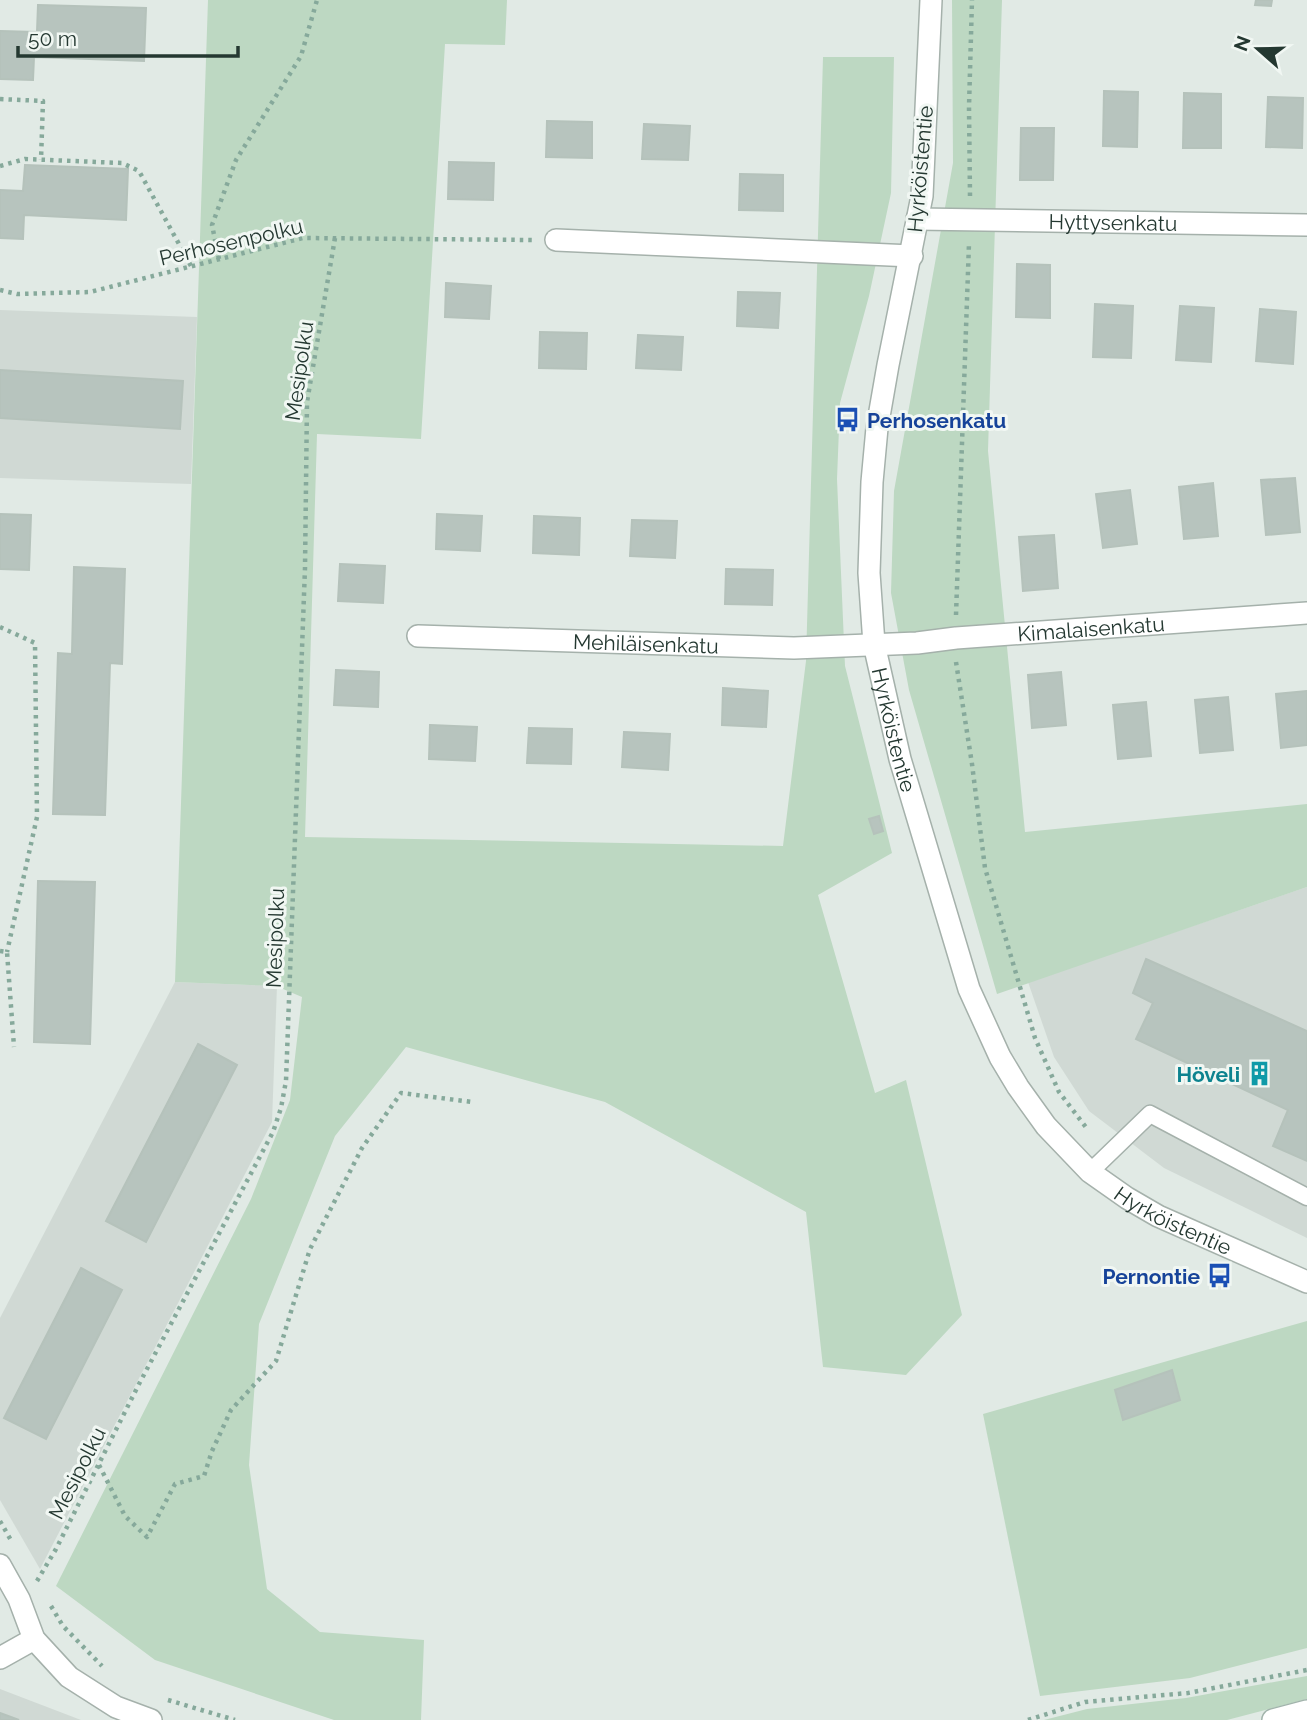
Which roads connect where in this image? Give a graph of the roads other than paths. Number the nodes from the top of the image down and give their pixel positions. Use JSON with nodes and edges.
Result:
{"nodes":[{"id":1,"x":931,"y":0,"type":"edge"},
{"id":2,"x":917,"y":219,"type":"junction"},
{"id":3,"x":1307,"y":225,"type":"edge"},
{"id":4,"x":556,"y":240,"type":"road end"},
{"id":5,"x":912,"y":256,"type":"junction"},
{"id":6,"x":1307,"y":613,"type":"edge"},
{"id":7,"x":418,"y":636,"type":"dead end"},
{"id":8,"x":874,"y":644,"type":"junction"},
{"id":9,"x":1090,"y":1172,"type":"junction"},
{"id":10,"x":1307,"y":1197,"type":"edge"},
{"id":11,"x":1307,"y":1282,"type":"edge"},
{"id":12,"x":0,"y":1565,"type":"edge"},
{"id":13,"x":34,"y":1639,"type":"junction"},
{"id":14,"x":0,"y":1658,"type":"edge"},
{"id":15,"x":1307,"y":1711,"type":"edge"},
{"id":16,"x":151,"y":1720,"type":"edge"},
{"id":17,"x":1273,"y":1720,"type":"edge"}],
"edges":[{"from":1,"to":2,"type":"street","name":"Hyrköistentie"},
{"from":2,"to":3,"type":"street","name":"Hyttysenkatu"},
{"from":2,"to":5,"type":"street","name":"Hyrköistentie"},
{"from":4,"to":5,"type":"street"},
{"from":5,"to":8,"type":"street","name":"Hyrköistentie"},
{"from":6,"to":8,"type":"street","name":"Kimalaisenkatu"},
{"from":7,"to":8,"type":"street","name":"Mehiläisenkatu"},
{"from":8,"to":9,"type":"street","name":"Hyrköistentie"},
{"from":9,"to":10,"type":"lane"},
{"from":9,"to":11,"type":"street","name":"Hyrköistentie"},
{"from":12,"to":13,"type":"street"},
{"from":13,"to":14,"type":"street"},
{"from":13,"to":16,"type":"street"},
{"from":15,"to":17,"type":"street"}]}
